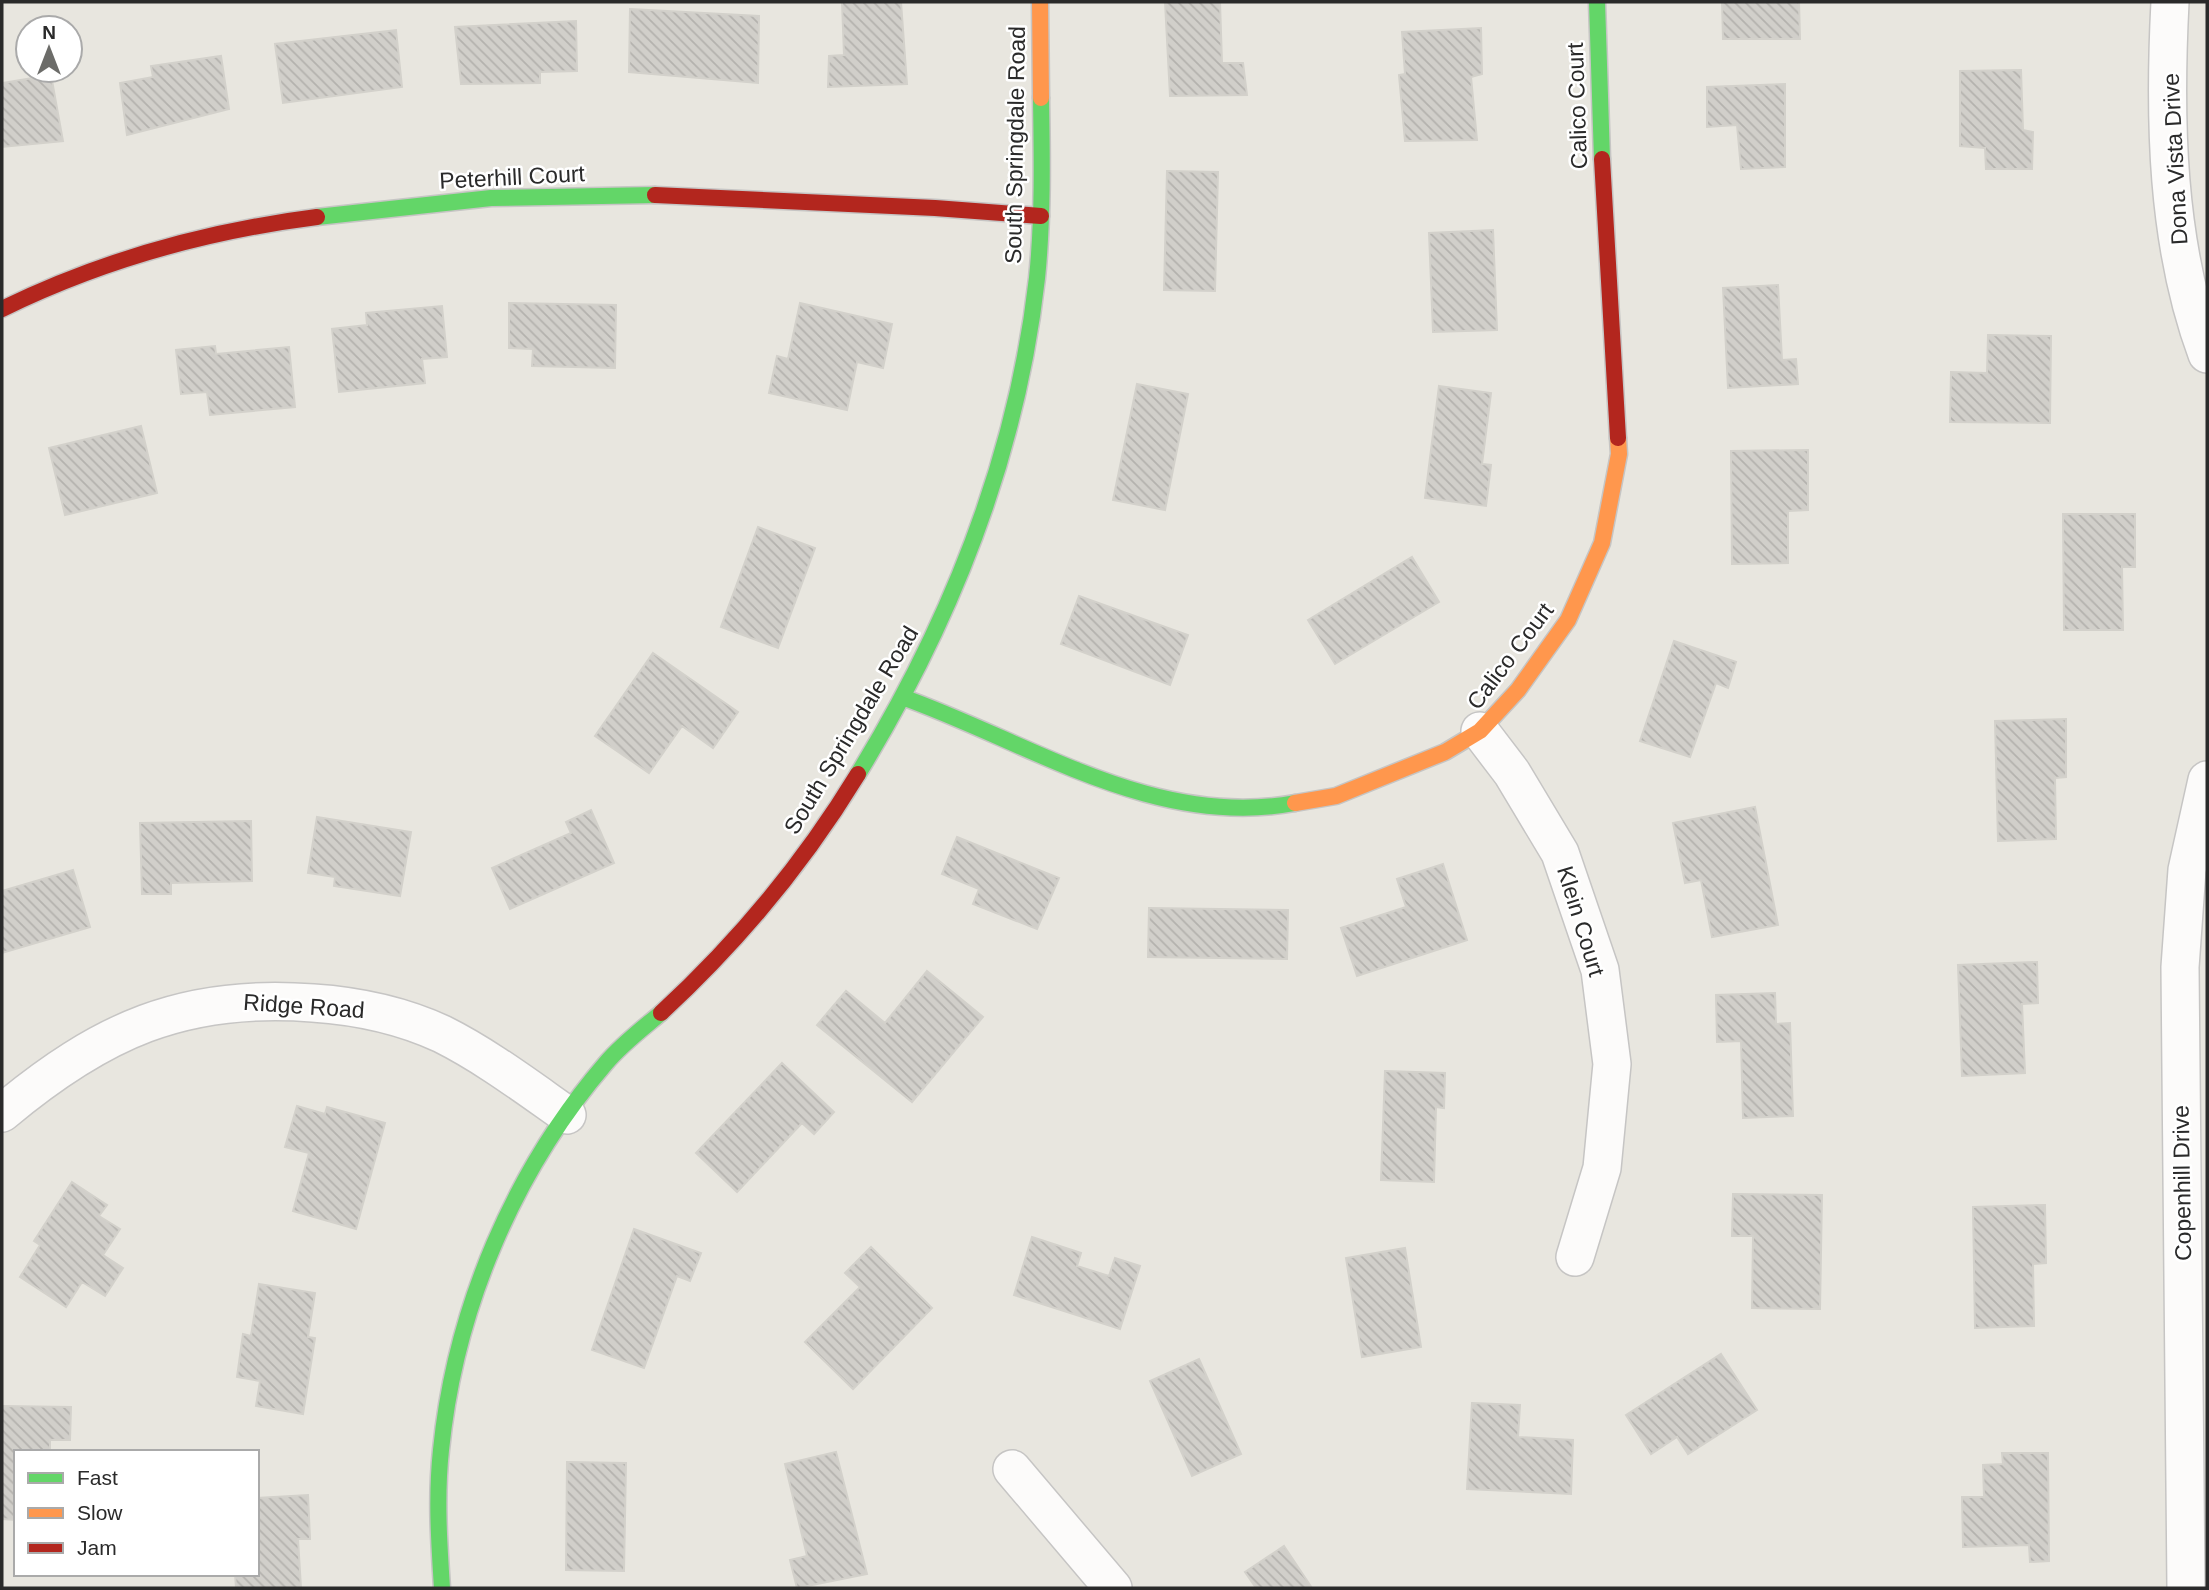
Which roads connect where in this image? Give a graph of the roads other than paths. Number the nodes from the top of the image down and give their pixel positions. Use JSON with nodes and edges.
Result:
{"nodes":[{"id":1,"x":1040,"y":2,"type":"edge"},
{"id":2,"x":1597,"y":2,"type":"edge"},
{"id":3,"x":2170,"y":2,"type":"edge"},
{"id":4,"x":1041,"y":216,"type":"junction"},
{"id":5,"x":2,"y":309,"type":"edge"},
{"id":6,"x":2207,"y":354,"type":"edge"},
{"id":7,"x":902,"y":697,"type":"junction"},
{"id":8,"x":1480,"y":731,"type":"junction"},
{"id":9,"x":2207,"y":780,"type":"edge"},
{"id":10,"x":2,"y":1113,"type":"edge"},
{"id":11,"x":567,"y":1115,"type":"junction"},
{"id":12,"x":1575,"y":1256,"type":"dead end"},
{"id":13,"x":1012,"y":1469,"type":"dead end"},
{"id":14,"x":442,"y":1588,"type":"edge"},
{"id":15,"x":1113,"y":1588,"type":"edge"},
{"id":16,"x":2186,"y":1588,"type":"edge"}],
"edges":[{"from":1,"to":4,"type":"street","name":"South Springdale Road"},
{"from":2,"to":8,"type":"street","name":"Calico Court"},
{"from":3,"to":6,"type":"street","name":"Dona Vista Drive"},
{"from":4,"to":5,"type":"street","name":"Peterhill Court"},
{"from":4,"to":7,"type":"street","name":"South Springdale Road"},
{"from":7,"to":8,"type":"street","name":"Calico Court"},
{"from":7,"to":11,"type":"street","name":"South Springdale Road"},
{"from":8,"to":12,"type":"street","name":"Klein Court"},
{"from":9,"to":16,"type":"street","name":"Copenhill Drive"},
{"from":10,"to":11,"type":"street","name":"Ridge Road"},
{"from":11,"to":14,"type":"street","name":"South Springdale Road"},
{"from":13,"to":15,"type":"street"}]}
